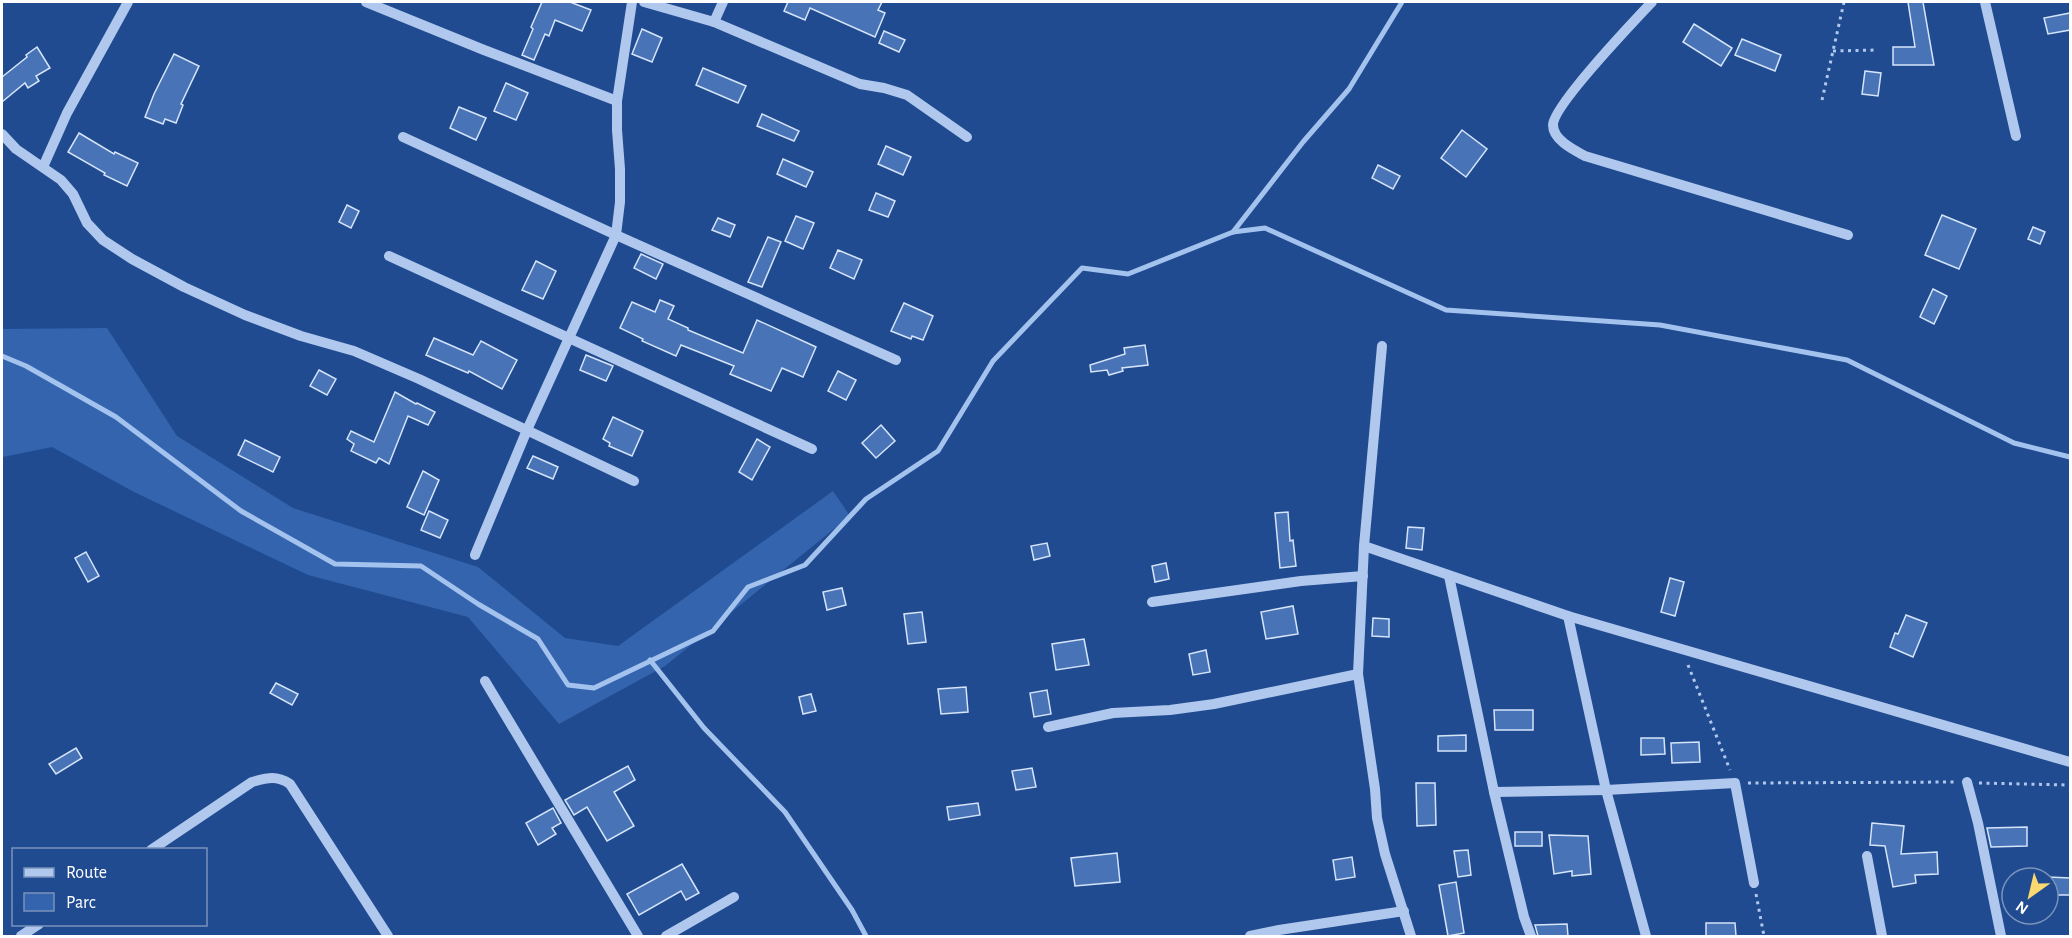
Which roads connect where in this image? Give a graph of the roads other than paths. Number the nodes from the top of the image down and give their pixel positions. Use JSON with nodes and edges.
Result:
{"nodes":[{"id":1,"x":128,"y":2,"type":"edge"},
{"id":2,"x":366,"y":2,"type":"edge"},
{"id":3,"x":632,"y":2,"type":"edge"},
{"id":4,"x":644,"y":2,"type":"edge"},
{"id":5,"x":723,"y":2,"type":"edge"},
{"id":6,"x":1652,"y":2,"type":"edge"},
{"id":7,"x":1985,"y":2,"type":"edge"},
{"id":8,"x":714,"y":22,"type":"junction"},
{"id":9,"x":617,"y":101,"type":"junction"},
{"id":10,"x":2,"y":134,"type":"edge"},
{"id":11,"x":2016,"y":136,"type":"dead end"},
{"id":12,"x":403,"y":137,"type":"dead end"},
{"id":13,"x":967,"y":137,"type":"dead end"},
{"id":14,"x":43,"y":167,"type":"junction"},
{"id":15,"x":616,"y":235,"type":"junction"},
{"id":16,"x":1848,"y":235,"type":"dead end"},
{"id":17,"x":389,"y":256,"type":"dead end"},
{"id":18,"x":568,"y":337,"type":"junction"},
{"id":19,"x":1382,"y":346,"type":"dead end"},
{"id":20,"x":896,"y":360,"type":"dead end"},
{"id":21,"x":527,"y":430,"type":"junction"},
{"id":22,"x":812,"y":448,"type":"dead end"},
{"id":23,"x":634,"y":481,"type":"dead end"},
{"id":24,"x":1364,"y":546,"type":"junction"},
{"id":25,"x":475,"y":555,"type":"dead end"},
{"id":26,"x":1363,"y":576,"type":"junction"},
{"id":27,"x":1449,"y":576,"type":"junction"},
{"id":28,"x":1152,"y":602,"type":"dead end"},
{"id":29,"x":1568,"y":616,"type":"junction"},
{"id":30,"x":1358,"y":674,"type":"junction"},
{"id":31,"x":485,"y":681,"type":"dead end"},
{"id":32,"x":1048,"y":728,"type":"dead end"},
{"id":33,"x":2070,"y":762,"type":"edge"},
{"id":34,"x":1967,"y":782,"type":"road end"},
{"id":35,"x":1606,"y":790,"type":"junction"},
{"id":36,"x":1494,"y":792,"type":"junction"},
{"id":37,"x":153,"y":848,"type":"edge"},
{"id":38,"x":1867,"y":856,"type":"dead end"},
{"id":39,"x":1754,"y":883,"type":"road end"},
{"id":40,"x":734,"y":897,"type":"dead end"},
{"id":41,"x":1404,"y":911,"type":"junction"},
{"id":42,"x":36,"y":926,"type":"edge"},
{"id":43,"x":21,"y":936,"type":"edge"},
{"id":44,"x":388,"y":936,"type":"edge"},
{"id":45,"x":638,"y":936,"type":"edge"},
{"id":46,"x":666,"y":936,"type":"edge"},
{"id":47,"x":1250,"y":936,"type":"edge"},
{"id":48,"x":1411,"y":936,"type":"edge"},
{"id":49,"x":1531,"y":936,"type":"edge"},
{"id":50,"x":1646,"y":936,"type":"edge"},
{"id":51,"x":1882,"y":936,"type":"edge"},
{"id":52,"x":2001,"y":936,"type":"edge"}],
"edges":[{"from":1,"to":14,"type":"street"},
{"from":2,"to":9,"type":"street"},
{"from":3,"to":9,"type":"street"},
{"from":4,"to":8,"type":"street"},
{"from":5,"to":8,"type":"street"},
{"from":6,"to":16,"type":"street"},
{"from":7,"to":11,"type":"street"},
{"from":8,"to":13,"type":"street"},
{"from":9,"to":15,"type":"street"},
{"from":10,"to":14,"type":"street"},
{"from":12,"to":15,"type":"street"},
{"from":14,"to":21,"type":"street"},
{"from":15,"to":18,"type":"street"},
{"from":15,"to":20,"type":"street"},
{"from":17,"to":18,"type":"street"},
{"from":18,"to":21,"type":"street"},
{"from":18,"to":22,"type":"street"},
{"from":19,"to":24,"type":"street"},
{"from":21,"to":23,"type":"street"},
{"from":21,"to":25,"type":"street"},
{"from":24,"to":26,"type":"street"},
{"from":24,"to":27,"type":"street"},
{"from":26,"to":28,"type":"street"},
{"from":26,"to":30,"type":"street"},
{"from":27,"to":29,"type":"street"},
{"from":27,"to":36,"type":"street"},
{"from":29,"to":33,"type":"street"},
{"from":29,"to":35,"type":"street"},
{"from":30,"to":32,"type":"street"},
{"from":30,"to":41,"type":"street"},
{"from":31,"to":45,"type":"street"},
{"from":34,"to":52,"type":"street"},
{"from":35,"to":36,"type":"street"},
{"from":35,"to":39,"type":"street"},
{"from":35,"to":50,"type":"street"},
{"from":36,"to":49,"type":"street"},
{"from":37,"to":44,"type":"street"},
{"from":38,"to":51,"type":"street"},
{"from":40,"to":46,"type":"street"},
{"from":41,"to":47,"type":"street"},
{"from":41,"to":48,"type":"street"},
{"from":42,"to":43,"type":"street"}]}
